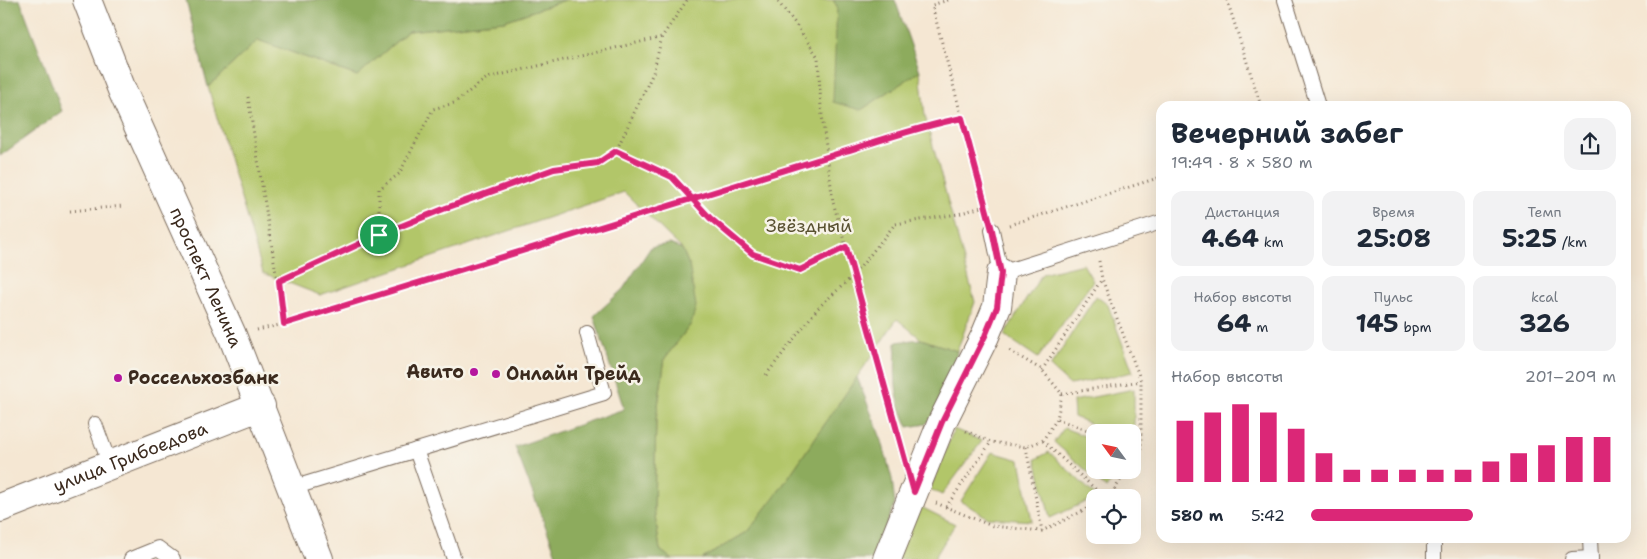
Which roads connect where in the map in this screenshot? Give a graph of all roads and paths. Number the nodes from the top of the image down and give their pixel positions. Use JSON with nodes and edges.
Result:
{"nodes":[{"id":1,"x":87,"y":0,"type":"edge"},
{"id":2,"x":687,"y":0,"type":"edge"},
{"id":3,"x":948,"y":0,"type":"edge"},
{"id":4,"x":1227,"y":0,"type":"edge"},
{"id":5,"x":1285,"y":0,"type":"edge"},
{"id":6,"x":778,"y":2,"type":"dead end"},
{"id":7,"x":662,"y":37,"type":"junction"},
{"id":8,"x":248,"y":97,"type":"dead end"},
{"id":9,"x":1259,"y":101,"type":"edge"},
{"id":10,"x":1316,"y":101,"type":"edge"},
{"id":11,"x":962,"y":118,"type":"junction"},
{"id":12,"x":616,"y":151,"type":"junction"},
{"id":13,"x":1156,"y":178,"type":"edge"},
{"id":14,"x":123,"y":206,"type":"dead end"},
{"id":15,"x":985,"y":206,"type":"junction"},
{"id":16,"x":70,"y":211,"type":"dead end"},
{"id":17,"x":1156,"y":224,"type":"edge"},
{"id":18,"x":992,"y":230,"type":"junction"},
{"id":19,"x":379,"y":235,"type":"junction"},
{"id":20,"x":1097,"y":243,"type":"junction"},
{"id":21,"x":846,"y":247,"type":"junction"},
{"id":22,"x":1001,"y":273,"type":"junction"},
{"id":23,"x":854,"y":274,"type":"junction"},
{"id":24,"x":1102,"y":279,"type":"junction"},
{"id":25,"x":279,"y":281,"type":"junction"},
{"id":26,"x":284,"y":324,"type":"junction"},
{"id":27,"x":587,"y":333,"type":"dead end"},
{"id":28,"x":232,"y":335,"type":"junction"},
{"id":29,"x":985,"y":336,"type":"junction"},
{"id":30,"x":1042,"y":370,"type":"junction"},
{"id":31,"x":766,"y":375,"type":"dead end"},
{"id":32,"x":1142,"y":381,"type":"junction"},
{"id":33,"x":1062,"y":394,"type":"junction"},
{"id":34,"x":261,"y":406,"type":"junction"},
{"id":35,"x":1057,"y":419,"type":"junction"},
{"id":36,"x":942,"y":422,"type":"junction"},
{"id":37,"x":95,"y":424,"type":"dead end"},
{"id":38,"x":1086,"y":430,"type":"edge"},
{"id":39,"x":1043,"y":440,"type":"junction"},
{"id":40,"x":991,"y":442,"type":"junction"},
{"id":41,"x":1026,"y":447,"type":"junction"},
{"id":42,"x":416,"y":450,"type":"junction"},
{"id":43,"x":1141,"y":450,"type":"edge"},
{"id":44,"x":904,"y":455,"type":"dead end"},
{"id":45,"x":110,"y":465,"type":"junction"},
{"id":46,"x":292,"y":488,"type":"junction"},
{"id":47,"x":1097,"y":489,"type":"edge"},
{"id":48,"x":914,"y":492,"type":"junction"},
{"id":49,"x":946,"y":507,"type":"junction"},
{"id":50,"x":0,"y":508,"type":"edge"},
{"id":51,"x":1086,"y":509,"type":"edge"},
{"id":52,"x":1042,"y":531,"type":"junction"},
{"id":53,"x":1434,"y":543,"type":"edge"},
{"id":54,"x":1590,"y":543,"type":"edge"},
{"id":55,"x":1591,"y":558,"type":"edge"},
{"id":56,"x":131,"y":559,"type":"edge"},
{"id":57,"x":172,"y":559,"type":"edge"},
{"id":58,"x":320,"y":559,"type":"edge"},
{"id":59,"x":454,"y":559,"type":"edge"},
{"id":60,"x":887,"y":559,"type":"edge"},
{"id":61,"x":1434,"y":559,"type":"edge"},
{"id":62,"x":1572,"y":559,"type":"edge"}],
"edges":[{"from":1,"to":28,"type":"main road","name":"проспект Ленина"},
{"from":2,"to":7,"type":"path"},
{"from":3,"to":11,"type":"path"},
{"from":4,"to":9,"type":"path"},
{"from":5,"to":10,"type":"lane"},
{"from":6,"to":21,"type":"path"},
{"from":7,"to":12,"type":"path"},
{"from":7,"to":19,"type":"path"},
{"from":8,"to":25,"type":"path"},
{"from":11,"to":15,"type":"path"},
{"from":11,"to":26,"type":"path","bridge":true},
{"from":12,"to":19,"type":"path"},
{"from":12,"to":21,"type":"path"},
{"from":13,"to":18,"type":"path"},
{"from":14,"to":16,"type":"path"},
{"from":15,"to":18,"type":"path"},
{"from":15,"to":23,"type":"path"},
{"from":17,"to":20,"type":"lane"},
{"from":18,"to":22,"type":"lane"},
{"from":19,"to":25,"type":"path"},
{"from":20,"to":22,"type":"lane"},
{"from":20,"to":24,"type":"path"},
{"from":21,"to":23,"type":"path"},
{"from":22,"to":29,"type":"main road"},
{"from":23,"to":31,"type":"path"},
{"from":23,"to":44,"type":"path"},
{"from":24,"to":30,"type":"path"},
{"from":24,"to":32,"type":"path"},
{"from":25,"to":26,"type":"path"},
{"from":26,"to":28,"type":"path"},
{"from":27,"to":42,"type":"lane"},
{"from":28,"to":34,"type":"main road","name":"проспект Ленина"},
{"from":29,"to":30,"type":"path"},
{"from":29,"to":36,"type":"main road"},
{"from":30,"to":33,"type":"path"},
{"from":32,"to":33,"type":"path"},
{"from":32,"to":43,"type":"path"},
{"from":33,"to":35,"type":"path"},
{"from":34,"to":45,"type":"main road","name":"улица Грибоедова"},
{"from":34,"to":46,"type":"main road","name":"проспект Ленина"},
{"from":35,"to":38,"type":"path"},
{"from":35,"to":39,"type":"path"},
{"from":36,"to":40,"type":"path"},
{"from":36,"to":48,"type":"main road"},
{"from":37,"to":45,"type":"lane"},
{"from":39,"to":41,"type":"path"},
{"from":39,"to":47,"type":"path"},
{"from":40,"to":41,"type":"path"},
{"from":40,"to":49,"type":"path"},
{"from":41,"to":52,"type":"path"},
{"from":42,"to":46,"type":"lane"},
{"from":42,"to":59,"type":"lane"},
{"from":45,"to":50,"type":"main road","name":"улица Грибоедова"},
{"from":46,"to":58,"type":"main road","name":"проспект Ленина"},
{"from":48,"to":49,"type":"path"},
{"from":48,"to":60,"type":"main road"},
{"from":49,"to":52,"type":"path"},
{"from":51,"to":52,"type":"path"},
{"from":53,"to":61,"type":"lane"},
{"from":54,"to":55,"type":"lane"},
{"from":55,"to":62,"type":"lane"},
{"from":56,"to":57,"type":"lane"}]}
